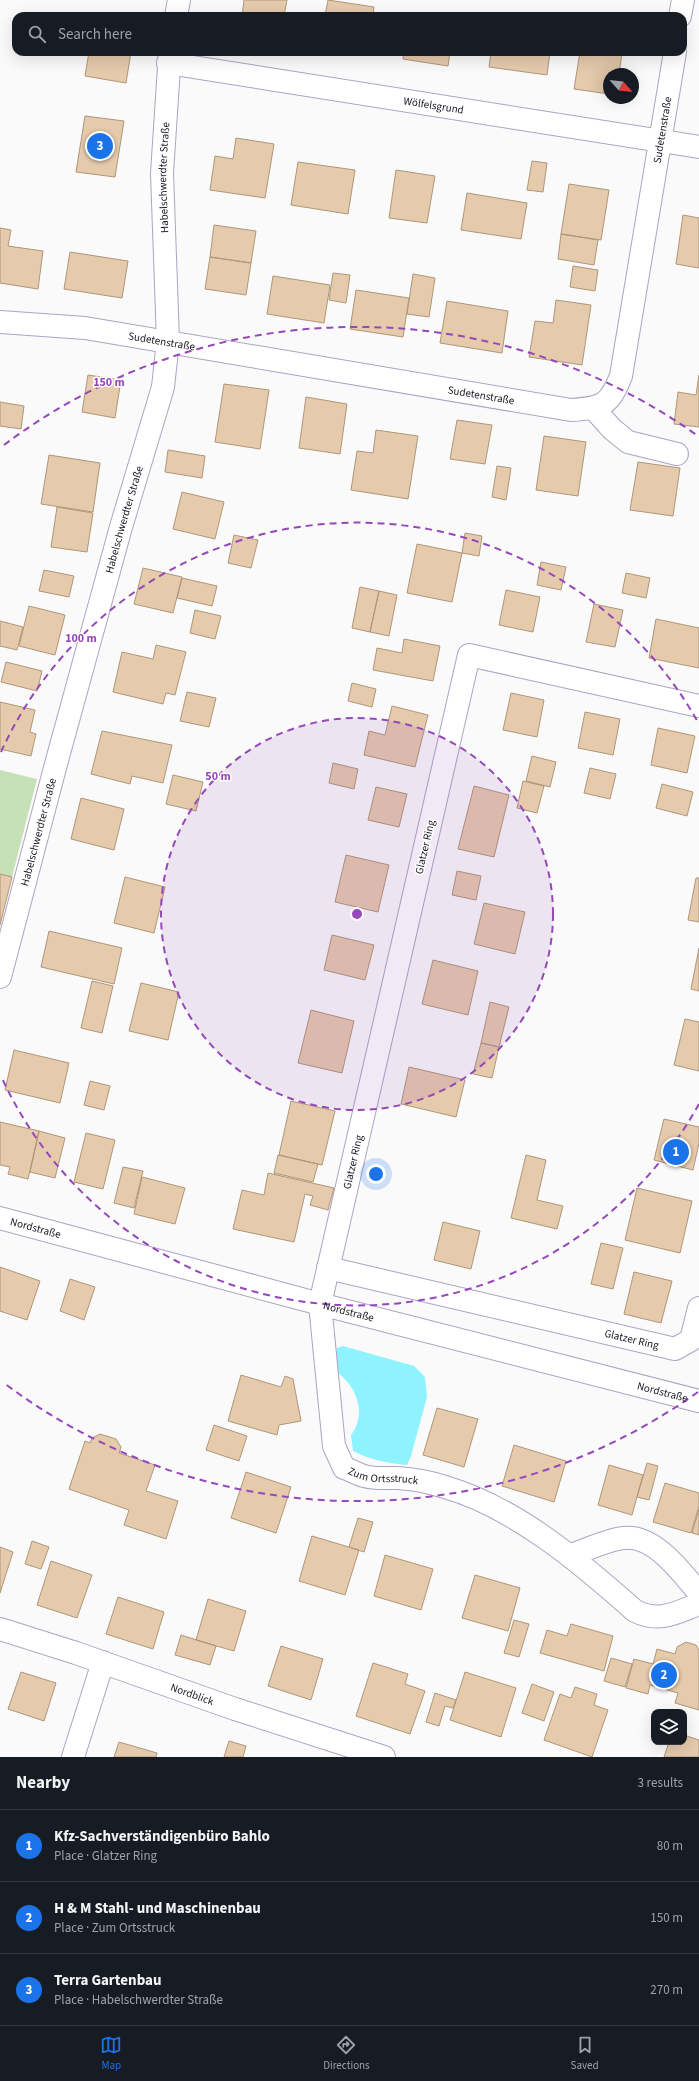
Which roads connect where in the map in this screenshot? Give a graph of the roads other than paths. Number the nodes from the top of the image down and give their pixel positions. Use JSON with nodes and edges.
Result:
{"nodes":[{"id":1,"x":179,"y":0,"type":"edge"},
{"id":2,"x":683,"y":0,"type":"edge"},
{"id":3,"x":177,"y":12,"type":"edge"},
{"id":4,"x":681,"y":12,"type":"edge"},
{"id":5,"x":674,"y":56,"type":"edge"},
{"id":6,"x":169,"y":57,"type":"edge"},
{"id":7,"x":661,"y":141,"type":"junction"},
{"id":8,"x":699,"y":147,"type":"edge"},
{"id":9,"x":0,"y":322,"type":"edge"},
{"id":10,"x":168,"y":341,"type":"junction"},
{"id":11,"x":594,"y":409,"type":"junction"},
{"id":12,"x":677,"y":454,"type":"dead end"},
{"id":13,"x":699,"y":706,"type":"edge"},
{"id":14,"x":0,"y":977,"type":"edge"},
{"id":15,"x":0,"y":1218,"type":"edge"},
{"id":16,"x":328,"y":1268,"type":"junction"},
{"id":17,"x":320,"y":1304,"type":"junction"},
{"id":18,"x":699,"y":1308,"type":"edge"},
{"id":19,"x":699,"y":1401,"type":"edge"},
{"id":20,"x":571,"y":1556,"type":"junction"},
{"id":21,"x":699,"y":1593,"type":"edge"},
{"id":22,"x":699,"y":1604,"type":"edge"},
{"id":23,"x":0,"y":1629,"type":"edge"},
{"id":24,"x":103,"y":1662,"type":"junction"},
{"id":25,"x":73,"y":1757,"type":"edge"},
{"id":26,"x":384,"y":1757,"type":"edge"}],
"edges":[{"from":1,"to":3,"type":"street"},
{"from":2,"to":4,"type":"street"},
{"from":5,"to":7,"type":"street","name":"Sudetenstraße"},
{"from":6,"to":7,"type":"street","name":"Wölfelsgrund"},
{"from":6,"to":10,"type":"street","name":"Habelschwerdter Straße"},
{"from":7,"to":8,"type":"street","name":"Wölfelsgrund"},
{"from":7,"to":11,"type":"street","name":"Sudetenstraße"},
{"from":9,"to":10,"type":"street","name":"Sudetenstraße"},
{"from":10,"to":11,"type":"street","name":"Sudetenstraße"},
{"from":10,"to":14,"type":"street","name":"Habelschwerdter Straße"},
{"from":11,"to":12,"type":"street"},
{"from":13,"to":16,"type":"street","name":"Glatzer Ring"},
{"from":15,"to":17,"type":"street","name":"Nordstraße"},
{"from":16,"to":17,"type":"street","name":"Glatzer Ring"},
{"from":16,"to":18,"type":"street","name":"Glatzer Ring"},
{"from":17,"to":19,"type":"street","name":"Nordstraße"},
{"from":17,"to":20,"type":"street","name":"Zum Ortsstruck"},
{"from":20,"to":21,"type":"street"},
{"from":20,"to":22,"type":"street","name":"Zum Ortsstruck"},
{"from":23,"to":24,"type":"street","name":"Nordblick"},
{"from":24,"to":25,"type":"street"},
{"from":24,"to":26,"type":"street","name":"Nordblick"}]}
